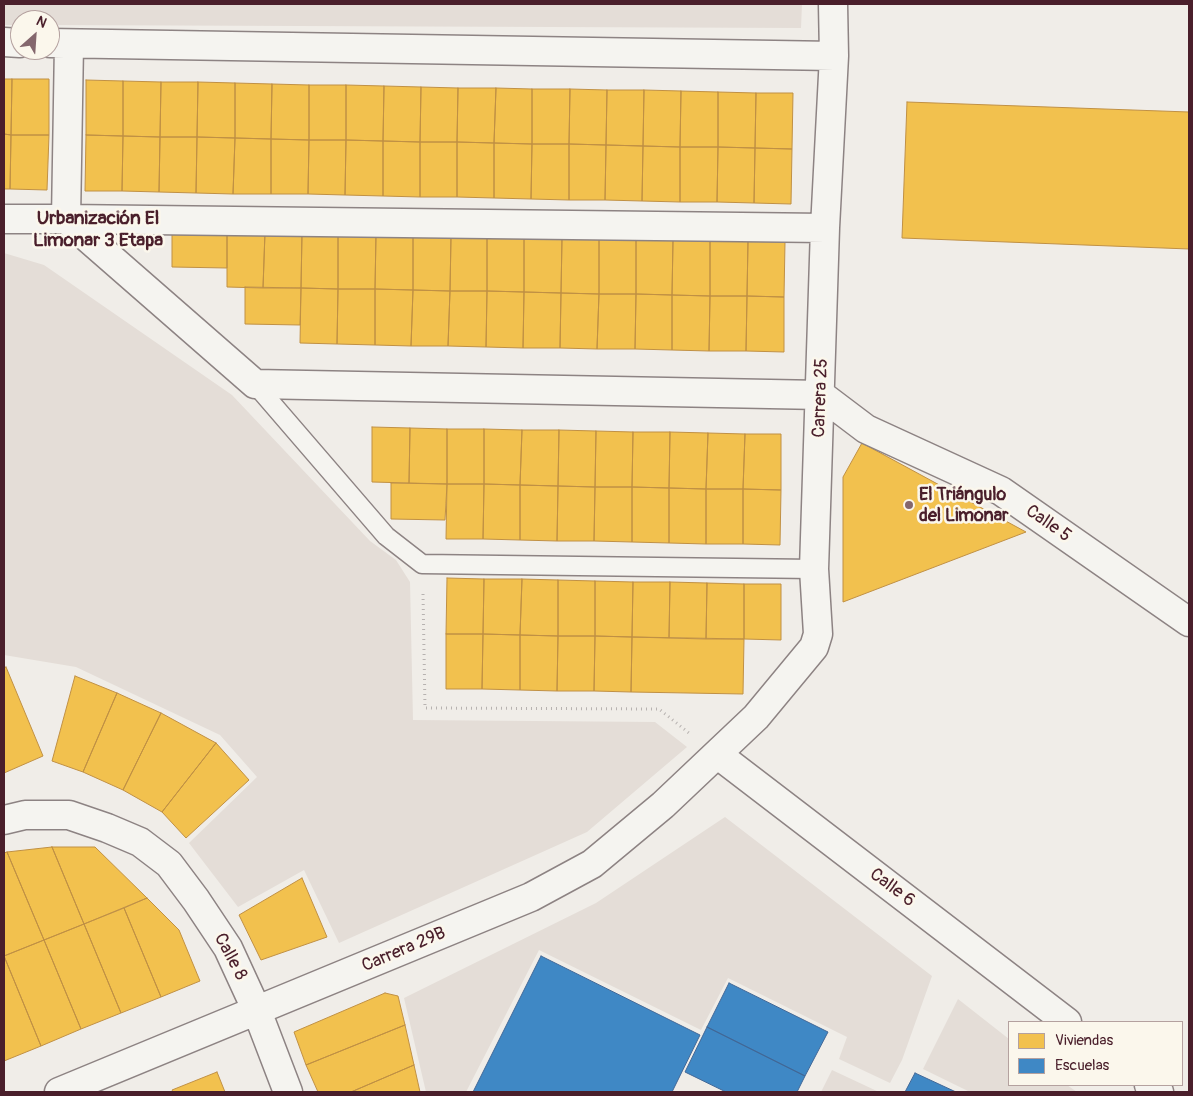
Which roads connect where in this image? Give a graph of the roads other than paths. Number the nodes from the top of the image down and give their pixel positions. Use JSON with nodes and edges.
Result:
{"nodes":[{"id":1,"x":833,"y":4,"type":"edge"},
{"id":2,"x":60,"y":43,"type":"edge"},
{"id":3,"x":834,"y":56,"type":"junction"},
{"id":4,"x":60,"y":60,"type":"edge"},
{"id":5,"x":4,"y":219,"type":"edge"},
{"id":6,"x":66,"y":219,"type":"junction"},
{"id":7,"x":825,"y":228,"type":"junction"},
{"id":8,"x":255,"y":384,"type":"junction"},
{"id":9,"x":821,"y":395,"type":"junction"},
{"id":10,"x":814,"y":569,"type":"junction"},
{"id":11,"x":1189,"y":622,"type":"edge"},
{"id":12,"x":717,"y":754,"type":"junction"},
{"id":13,"x":4,"y":820,"type":"edge"},
{"id":14,"x":257,"y":1012,"type":"junction"},
{"id":15,"x":1066,"y":1021,"type":"edge"},
{"id":16,"x":59,"y":1092,"type":"edge"},
{"id":17,"x":288,"y":1092,"type":"edge"}],
"edges":[{"from":1,"to":3,"type":"street","name":"Carrera 25"},
{"from":2,"to":3,"type":"street"},
{"from":3,"to":7,"type":"street","name":"Carrera 25"},
{"from":4,"to":6,"type":"street"},
{"from":5,"to":6,"type":"street"},
{"from":6,"to":7,"type":"street"},
{"from":6,"to":8,"type":"street"},
{"from":7,"to":9,"type":"street","name":"Carrera 25"},
{"from":8,"to":9,"type":"street"},
{"from":8,"to":10,"type":"lane"},
{"from":9,"to":10,"type":"street","name":"Carrera 25"},
{"from":9,"to":11,"type":"street","name":"Calle 5"},
{"from":10,"to":12,"type":"street","name":"Carrera 25"},
{"from":12,"to":14,"type":"street","name":"Carrera 29B"},
{"from":12,"to":15,"type":"street","name":"Calle 6"},
{"from":13,"to":14,"type":"street","name":"Calle 8"},
{"from":14,"to":16,"type":"street","name":"Carrera 29B"},
{"from":14,"to":17,"type":"street","name":"Calle 8"}]}
